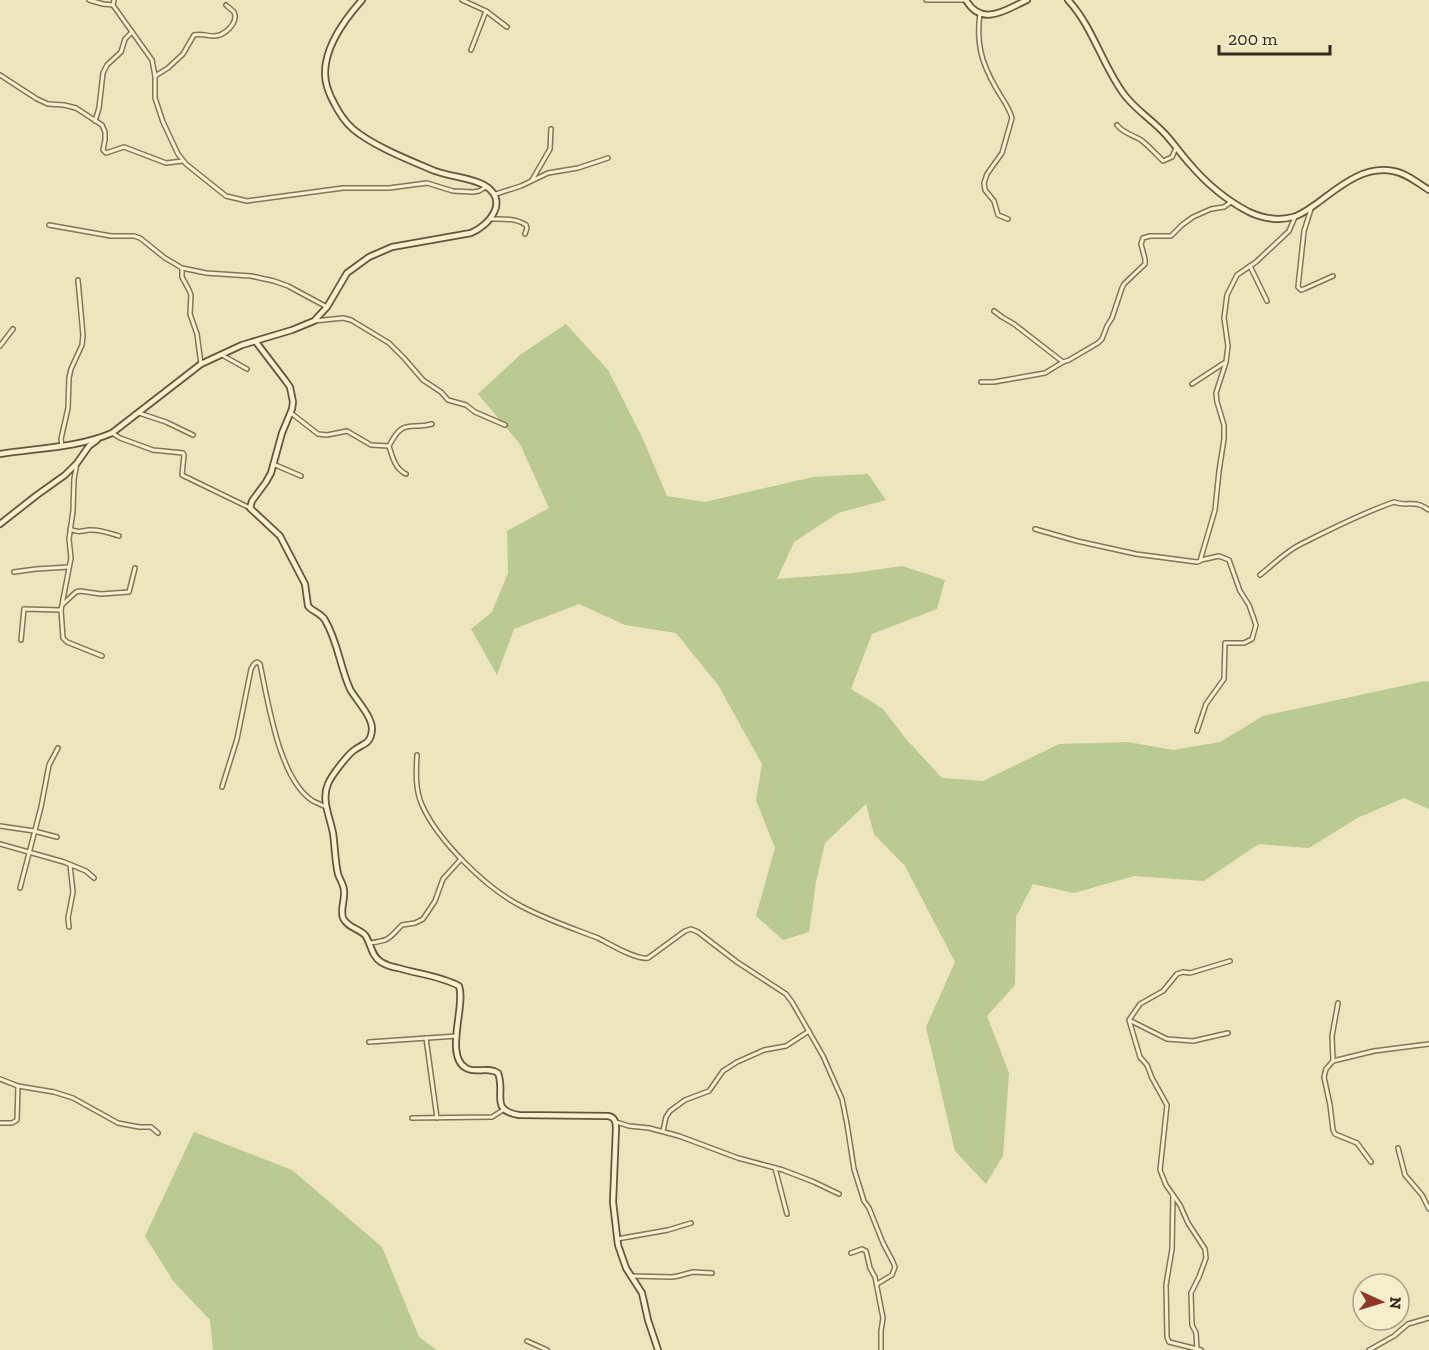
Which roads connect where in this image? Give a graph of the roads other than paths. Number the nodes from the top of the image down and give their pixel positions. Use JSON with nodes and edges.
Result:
{"nodes":[{"id":1,"x":89,"y":0,"type":"edge"},
{"id":2,"x":362,"y":0,"type":"edge"},
{"id":3,"x":462,"y":0,"type":"edge"},
{"id":4,"x":926,"y":0,"type":"edge"},
{"id":5,"x":966,"y":0,"type":"edge"},
{"id":6,"x":1027,"y":0,"type":"edge"},
{"id":7,"x":1068,"y":0,"type":"edge"},
{"id":8,"x":113,"y":2,"type":"edge"},
{"id":9,"x":226,"y":5,"type":"dead end"},
{"id":10,"x":486,"y":11,"type":"junction"},
{"id":11,"x":980,"y":13,"type":"junction"},
{"id":12,"x":507,"y":27,"type":"dead end"},
{"id":13,"x":132,"y":32,"type":"junction"},
{"id":14,"x":471,"y":50,"type":"dead end"},
{"id":15,"x":0,"y":75,"type":"edge"},
{"id":16,"x":155,"y":76,"type":"junction"},
{"id":17,"x":95,"y":121,"type":"junction"},
{"id":18,"x":1117,"y":125,"type":"dead end"},
{"id":19,"x":551,"y":129,"type":"dead end"},
{"id":20,"x":1176,"y":148,"type":"junction"},
{"id":21,"x":608,"y":158,"type":"dead end"},
{"id":22,"x":183,"y":161,"type":"junction"},
{"id":23,"x":531,"y":181,"type":"junction"},
{"id":24,"x":486,"y":187,"type":"junction"},
{"id":25,"x":1429,"y":190,"type":"edge"},
{"id":26,"x":492,"y":192,"type":"junction"},
{"id":27,"x":1232,"y":201,"type":"junction"},
{"id":28,"x":1311,"y":207,"type":"junction"},
{"id":29,"x":1295,"y":217,"type":"junction"},
{"id":30,"x":491,"y":219,"type":"junction"},
{"id":31,"x":1008,"y":219,"type":"dead end"},
{"id":32,"x":49,"y":225,"type":"dead end"},
{"id":33,"x":525,"y":234,"type":"dead end"},
{"id":34,"x":1250,"y":266,"type":"junction"},
{"id":35,"x":182,"y":268,"type":"junction"},
{"id":36,"x":1333,"y":276,"type":"dead end"},
{"id":37,"x":78,"y":280,"type":"dead end"},
{"id":38,"x":1267,"y":301,"type":"dead end"},
{"id":39,"x":327,"y":307,"type":"junction"},
{"id":40,"x":994,"y":312,"type":"dead end"},
{"id":41,"x":314,"y":321,"type":"junction"},
{"id":42,"x":14,"y":329,"type":"dead end"},
{"id":43,"x":256,"y":342,"type":"junction"},
{"id":44,"x":0,"y":346,"type":"edge"},
{"id":45,"x":220,"y":354,"type":"junction"},
{"id":46,"x":1063,"y":362,"type":"junction"},
{"id":47,"x":1226,"y":362,"type":"junction"},
{"id":48,"x":201,"y":364,"type":"junction"},
{"id":49,"x":247,"y":369,"type":"dead end"},
{"id":50,"x":981,"y":382,"type":"dead end"},
{"id":51,"x":1192,"y":384,"type":"dead end"},
{"id":52,"x":139,"y":412,"type":"junction"},
{"id":53,"x":291,"y":413,"type":"junction"},
{"id":54,"x":432,"y":424,"type":"dead end"},
{"id":55,"x":505,"y":425,"type":"dead end"},
{"id":56,"x":112,"y":434,"type":"junction"},
{"id":57,"x":193,"y":435,"type":"dead end"},
{"id":58,"x":97,"y":440,"type":"junction"},
{"id":59,"x":62,"y":446,"type":"junction"},
{"id":60,"x":389,"y":446,"type":"junction"},
{"id":61,"x":0,"y":454,"type":"edge"},
{"id":62,"x":77,"y":463,"type":"junction"},
{"id":63,"x":273,"y":464,"type":"junction"},
{"id":64,"x":406,"y":474,"type":"dead end"},
{"id":65,"x":301,"y":476,"type":"dead end"},
{"id":66,"x":250,"y":508,"type":"junction"},
{"id":67,"x":1429,"y":510,"type":"edge"},
{"id":68,"x":0,"y":524,"type":"edge"},
{"id":69,"x":70,"y":529,"type":"junction"},
{"id":70,"x":1035,"y":529,"type":"dead end"},
{"id":71,"x":118,"y":536,"type":"dead end"},
{"id":72,"x":1201,"y":560,"type":"junction"},
{"id":73,"x":69,"y":567,"type":"junction"},
{"id":74,"x":135,"y":568,"type":"dead end"},
{"id":75,"x":14,"y":572,"type":"dead end"},
{"id":76,"x":1260,"y":575,"type":"dead end"},
{"id":77,"x":63,"y":603,"type":"junction"},
{"id":78,"x":62,"y":610,"type":"junction"},
{"id":79,"x":21,"y":640,"type":"dead end"},
{"id":80,"x":102,"y":656,"type":"dead end"},
{"id":81,"x":1197,"y":730,"type":"dead end"},
{"id":82,"x":58,"y":748,"type":"dead end"},
{"id":83,"x":417,"y":755,"type":"dead end"},
{"id":84,"x":222,"y":787,"type":"dead end"},
{"id":85,"x":326,"y":807,"type":"junction"},
{"id":86,"x":0,"y":826,"type":"edge"},
{"id":87,"x":34,"y":831,"type":"junction"},
{"id":88,"x":57,"y":837,"type":"dead end"},
{"id":89,"x":0,"y":844,"type":"edge"},
{"id":90,"x":29,"y":853,"type":"junction"},
{"id":91,"x":461,"y":859,"type":"junction"},
{"id":92,"x":70,"y":865,"type":"junction"},
{"id":93,"x":94,"y":878,"type":"dead end"},
{"id":94,"x":20,"y":888,"type":"dead end"},
{"id":95,"x":69,"y":927,"type":"dead end"},
{"id":96,"x":369,"y":943,"type":"junction"},
{"id":97,"x":1230,"y":961,"type":"dead end"},
{"id":98,"x":1338,"y":1003,"type":"dead end"},
{"id":99,"x":1129,"y":1020,"type":"junction"},
{"id":100,"x":809,"y":1031,"type":"junction"},
{"id":101,"x":1228,"y":1034,"type":"dead end"},
{"id":102,"x":457,"y":1036,"type":"junction"},
{"id":103,"x":426,"y":1038,"type":"junction"},
{"id":104,"x":369,"y":1042,"type":"dead end"},
{"id":105,"x":1429,"y":1044,"type":"edge"},
{"id":106,"x":1333,"y":1061,"type":"junction"},
{"id":107,"x":0,"y":1079,"type":"edge"},
{"id":108,"x":18,"y":1086,"type":"junction"},
{"id":109,"x":503,"y":1110,"type":"junction"},
{"id":110,"x":412,"y":1118,"type":"dead end"},
{"id":111,"x":437,"y":1118,"type":"junction"},
{"id":112,"x":616,"y":1122,"type":"junction"},
{"id":113,"x":0,"y":1124,"type":"edge"},
{"id":114,"x":663,"y":1131,"type":"junction"},
{"id":115,"x":158,"y":1133,"type":"dead end"},
{"id":116,"x":1398,"y":1148,"type":"dead end"},
{"id":117,"x":1371,"y":1162,"type":"dead end"},
{"id":118,"x":776,"y":1168,"type":"junction"},
{"id":119,"x":839,"y":1194,"type":"dead end"},
{"id":120,"x":1173,"y":1195,"type":"junction"},
{"id":121,"x":1429,"y":1209,"type":"edge"},
{"id":122,"x":787,"y":1214,"type":"dead end"},
{"id":123,"x":692,"y":1223,"type":"dead end"},
{"id":124,"x":617,"y":1239,"type":"junction"},
{"id":125,"x":851,"y":1253,"type":"dead end"},
{"id":126,"x":712,"y":1272,"type":"dead end"},
{"id":127,"x":631,"y":1276,"type":"junction"},
{"id":128,"x":877,"y":1284,"type":"junction"},
{"id":129,"x":1428,"y":1317,"type":"edge"},
{"id":130,"x":527,"y":1341,"type":"dead end"},
{"id":131,"x":547,"y":1350,"type":"edge"},
{"id":132,"x":658,"y":1350,"type":"edge"},
{"id":133,"x":881,"y":1350,"type":"edge"},
{"id":134,"x":1199,"y":1350,"type":"edge"},
{"id":135,"x":1369,"y":1350,"type":"edge"}],
"edges":[{"from":1,"to":8,"type":"street"},
{"from":2,"to":24,"type":"main road"},
{"from":3,"to":10,"type":"street"},
{"from":4,"to":5,"type":"street"},
{"from":5,"to":11,"type":"main road"},
{"from":6,"to":11,"type":"main road"},
{"from":7,"to":20,"type":"main road"},
{"from":8,"to":13,"type":"street"},
{"from":9,"to":16,"type":"street"},
{"from":10,"to":12,"type":"street"},
{"from":10,"to":14,"type":"street"},
{"from":11,"to":31,"type":"street"},
{"from":13,"to":16,"type":"street"},
{"from":13,"to":17,"type":"street"},
{"from":15,"to":17,"type":"street"},
{"from":16,"to":22,"type":"street"},
{"from":17,"to":22,"type":"street"},
{"from":18,"to":20,"type":"street"},
{"from":19,"to":23,"type":"street"},
{"from":20,"to":27,"type":"main road"},
{"from":21,"to":23,"type":"street"},
{"from":22,"to":24,"type":"street"},
{"from":23,"to":26,"type":"street"},
{"from":24,"to":26,"type":"main road"},
{"from":25,"to":28,"type":"main road"},
{"from":26,"to":30,"type":"main road"},
{"from":27,"to":29,"type":"main road"},
{"from":27,"to":46,"type":"street"},
{"from":28,"to":29,"type":"main road"},
{"from":28,"to":36,"type":"street"},
{"from":29,"to":34,"type":"street"},
{"from":30,"to":33,"type":"street"},
{"from":30,"to":39,"type":"main road"},
{"from":32,"to":35,"type":"street"},
{"from":34,"to":38,"type":"street"},
{"from":34,"to":47,"type":"street"},
{"from":35,"to":39,"type":"street"},
{"from":35,"to":48,"type":"street"},
{"from":37,"to":59,"type":"street"},
{"from":39,"to":41,"type":"main road"},
{"from":40,"to":46,"type":"street"},
{"from":41,"to":43,"type":"main road"},
{"from":41,"to":55,"type":"street"},
{"from":42,"to":44,"type":"street"},
{"from":43,"to":45,"type":"main road"},
{"from":43,"to":53,"type":"main road"},
{"from":45,"to":48,"type":"main road"},
{"from":45,"to":49,"type":"street"},
{"from":46,"to":50,"type":"street"},
{"from":47,"to":51,"type":"street"},
{"from":47,"to":72,"type":"street"},
{"from":48,"to":52,"type":"main road"},
{"from":52,"to":56,"type":"main road"},
{"from":52,"to":57,"type":"street"},
{"from":53,"to":60,"type":"street"},
{"from":53,"to":63,"type":"main road"},
{"from":54,"to":60,"type":"street"},
{"from":56,"to":58,"type":"main road"},
{"from":56,"to":66,"type":"street"},
{"from":58,"to":59,"type":"main road"},
{"from":58,"to":62,"type":"main road"},
{"from":59,"to":61,"type":"main road"},
{"from":60,"to":64,"type":"street"},
{"from":62,"to":68,"type":"main road"},
{"from":62,"to":69,"type":"street"},
{"from":63,"to":65,"type":"street"},
{"from":63,"to":66,"type":"main road"},
{"from":66,"to":85,"type":"main road"},
{"from":67,"to":76,"type":"street"},
{"from":69,"to":71,"type":"street"},
{"from":69,"to":73,"type":"street"},
{"from":70,"to":72,"type":"street"},
{"from":72,"to":81,"type":"street"},
{"from":73,"to":75,"type":"street"},
{"from":73,"to":77,"type":"street"},
{"from":74,"to":77,"type":"street"},
{"from":77,"to":78,"type":"street"},
{"from":78,"to":79,"type":"street"},
{"from":78,"to":80,"type":"street"},
{"from":82,"to":87,"type":"street"},
{"from":83,"to":91,"type":"street"},
{"from":84,"to":85,"type":"street"},
{"from":85,"to":96,"type":"main road"},
{"from":86,"to":87,"type":"street"},
{"from":87,"to":88,"type":"street"},
{"from":87,"to":90,"type":"street"},
{"from":89,"to":90,"type":"street"},
{"from":90,"to":92,"type":"street"},
{"from":90,"to":94,"type":"street"},
{"from":91,"to":96,"type":"street"},
{"from":91,"to":100,"type":"street"},
{"from":92,"to":93,"type":"street"},
{"from":92,"to":95,"type":"street"},
{"from":96,"to":102,"type":"main road"},
{"from":97,"to":99,"type":"street"},
{"from":98,"to":106,"type":"street"},
{"from":99,"to":101,"type":"street"},
{"from":99,"to":120,"type":"street"},
{"from":100,"to":114,"type":"street"},
{"from":100,"to":128,"type":"street"},
{"from":102,"to":103,"type":"street"},
{"from":102,"to":109,"type":"main road"},
{"from":103,"to":104,"type":"street"},
{"from":103,"to":111,"type":"street"},
{"from":105,"to":106,"type":"street"},
{"from":106,"to":117,"type":"street"},
{"from":107,"to":108,"type":"street"},
{"from":108,"to":113,"type":"street"},
{"from":108,"to":115,"type":"street"},
{"from":109,"to":111,"type":"street"},
{"from":109,"to":112,"type":"main road"},
{"from":110,"to":111,"type":"street"},
{"from":112,"to":114,"type":"street"},
{"from":112,"to":124,"type":"main road"},
{"from":114,"to":118,"type":"street"},
{"from":116,"to":121,"type":"street"},
{"from":118,"to":119,"type":"street"},
{"from":118,"to":122,"type":"street"},
{"from":120,"to":134,"type":"street"},
{"from":120,"to":134,"type":"street"},
{"from":123,"to":124,"type":"street"},
{"from":124,"to":127,"type":"main road"},
{"from":125,"to":128,"type":"street"},
{"from":126,"to":127,"type":"street"},
{"from":127,"to":132,"type":"main road"},
{"from":128,"to":133,"type":"street"},
{"from":129,"to":135,"type":"street"},
{"from":130,"to":131,"type":"street"}]}
